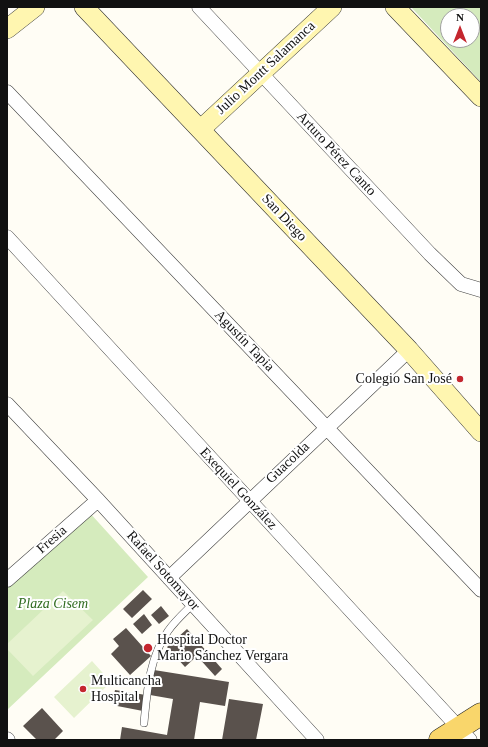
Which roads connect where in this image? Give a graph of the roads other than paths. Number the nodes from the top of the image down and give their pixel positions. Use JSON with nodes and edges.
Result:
{"nodes":[{"id":1,"x":35,"y":7,"type":"edge"},
{"id":2,"x":84,"y":7,"type":"edge"},
{"id":3,"x":199,"y":7,"type":"edge"},
{"id":4,"x":332,"y":7,"type":"edge"},
{"id":5,"x":395,"y":7,"type":"edge"},
{"id":6,"x":7,"y":30,"type":"edge"},
{"id":7,"x":261,"y":73,"type":"junction"},
{"id":8,"x":7,"y":92,"type":"edge"},
{"id":9,"x":481,"y":97,"type":"edge"},
{"id":10,"x":201,"y":129,"type":"junction"},
{"id":11,"x":7,"y":237,"type":"edge"},
{"id":12,"x":481,"y":290,"type":"edge"},
{"id":13,"x":409,"y":350,"type":"junction"},
{"id":14,"x":7,"y":404,"type":"edge"},
{"id":15,"x":326,"y":427,"type":"junction"},
{"id":16,"x":481,"y":432,"type":"edge"},
{"id":17,"x":98,"y":500,"type":"junction"},
{"id":18,"x":249,"y":500,"type":"junction"},
{"id":19,"x":8,"y":577,"type":"edge"},
{"id":20,"x":168,"y":578,"type":"junction"},
{"id":21,"x":481,"y":590,"type":"edge"},
{"id":22,"x":193,"y":604,"type":"junction"},
{"id":23,"x":481,"y":714,"type":"edge"},
{"id":24,"x":144,"y":723,"type":"dead end"},
{"id":25,"x":464,"y":734,"type":"edge"},
{"id":26,"x":317,"y":740,"type":"edge"},
{"id":27,"x":440,"y":740,"type":"edge"}],
"edges":[{"from":1,"to":6,"type":"street"},
{"from":2,"to":10,"type":"street","name":"San Diego"},
{"from":3,"to":7,"type":"street","name":"Arturo Pérez Canto"},
{"from":4,"to":7,"type":"street","name":"Julio Montt Salamanca"},
{"from":5,"to":9,"type":"street"},
{"from":7,"to":10,"type":"street","name":"Julio Montt Salamanca"},
{"from":7,"to":12,"type":"street","name":"Arturo Pérez Canto"},
{"from":8,"to":15,"type":"street","name":"Agustín Tapia"},
{"from":10,"to":13,"type":"street","name":"San Diego"},
{"from":11,"to":18,"type":"street","name":"Exequiel González"},
{"from":13,"to":15,"type":"street","name":"Guacolda"},
{"from":13,"to":16,"type":"street","name":"San Diego"},
{"from":14,"to":17,"type":"street","name":"Rafael Sotomayor"},
{"from":15,"to":18,"type":"street","name":"Guacolda"},
{"from":15,"to":21,"type":"street","name":"Agustín Tapia"},
{"from":17,"to":19,"type":"street","name":"Fresia"},
{"from":17,"to":20,"type":"street","name":"Rafael Sotomayor"},
{"from":18,"to":20,"type":"street","name":"Guacolda"},
{"from":18,"to":25,"type":"street","name":"Exequiel González"},
{"from":20,"to":22,"type":"street","name":"Rafael Sotomayor"},
{"from":22,"to":24,"type":"lane"},
{"from":22,"to":26,"type":"street","name":"Rafael Sotomayor"},
{"from":23,"to":25,"type":"main road"},
{"from":25,"to":27,"type":"main road"}]}
